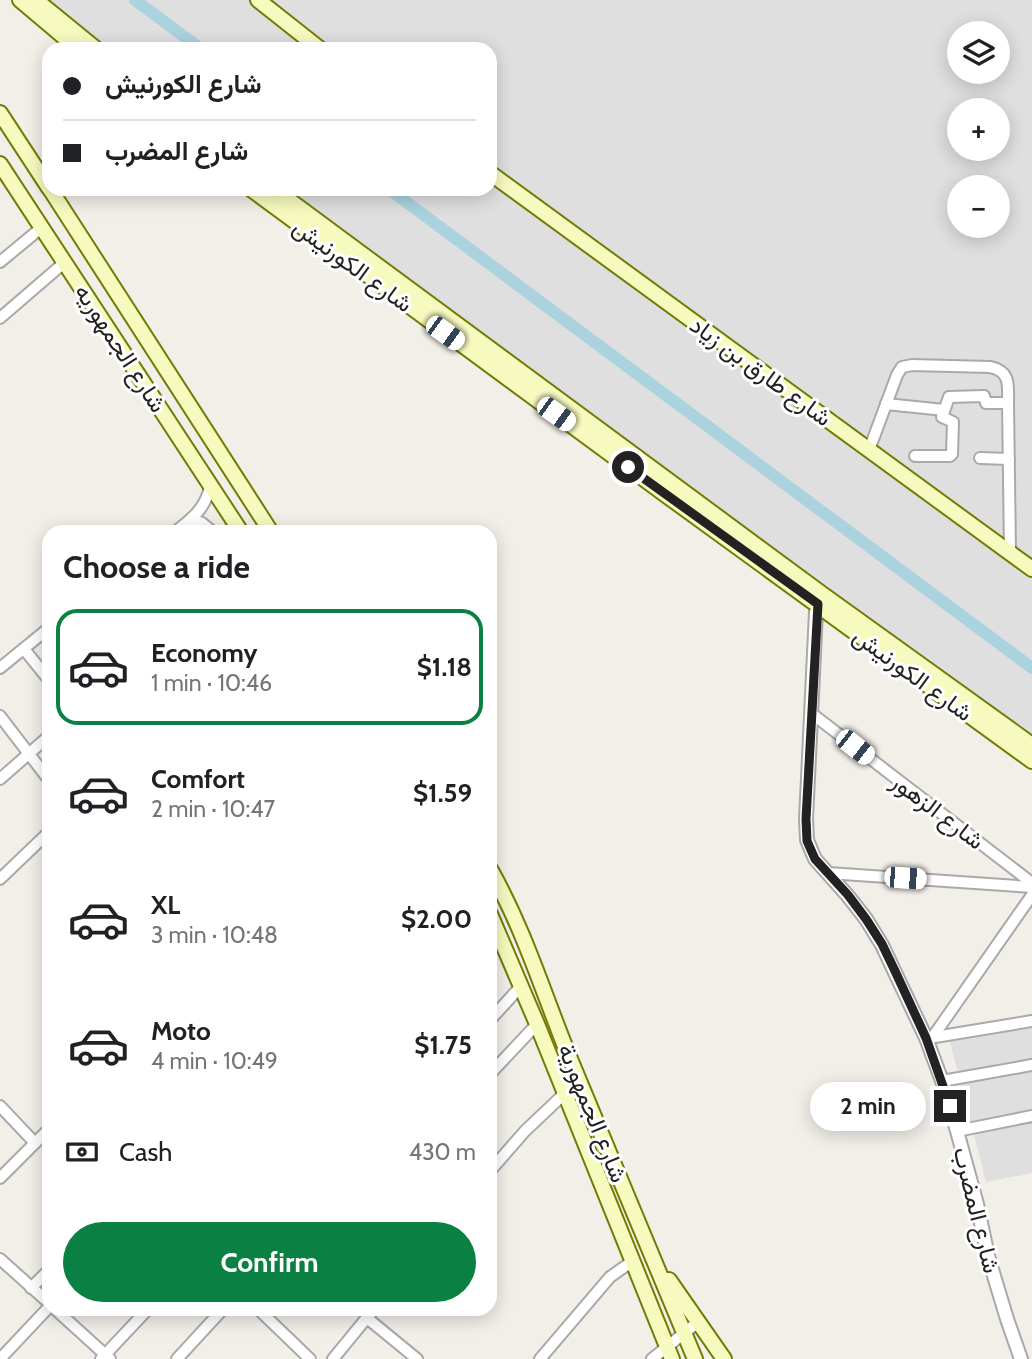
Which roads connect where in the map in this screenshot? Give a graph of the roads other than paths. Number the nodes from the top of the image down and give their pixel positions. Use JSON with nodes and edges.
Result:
{"nodes":[{"id":1,"x":20,"y":0,"type":"edge"},
{"id":2,"x":36,"y":0,"type":"edge"},
{"id":3,"x":258,"y":0,"type":"edge"},
{"id":4,"x":70,"y":42,"type":"edge"},
{"id":5,"x":87,"y":42,"type":"edge"},
{"id":6,"x":311,"y":42,"type":"edge"},
{"id":7,"x":0,"y":113,"type":"edge"},
{"id":8,"x":0,"y":164,"type":"edge"},
{"id":9,"x":42,"y":177,"type":"edge"},
{"id":10,"x":497,"y":178,"type":"edge"},
{"id":11,"x":54,"y":196,"type":"edge"},
{"id":12,"x":260,"y":196,"type":"edge"},
{"id":13,"x":283,"y":196,"type":"edge"},
{"id":14,"x":41,"y":228,"type":"junction"},
{"id":15,"x":0,"y":262,"type":"edge"},
{"id":16,"x":65,"y":262,"type":"junction"},
{"id":17,"x":0,"y":318,"type":"edge"},
{"id":18,"x":1008,"y":403,"type":"junction"},
{"id":19,"x":886,"y":404,"type":"junction"},
{"id":20,"x":944,"y":410,"type":"junction"},
{"id":21,"x":869,"y":450,"type":"junction"},
{"id":22,"x":915,"y":456,"type":"dead end"},
{"id":23,"x":980,"y":458,"type":"dead end"},
{"id":24,"x":1009,"y":459,"type":"junction"},
{"id":25,"x":210,"y":487,"type":"junction"},
{"id":26,"x":191,"y":519,"type":"junction"},
{"id":27,"x":184,"y":525,"type":"edge"},
{"id":28,"x":204,"y":525,"type":"edge"},
{"id":29,"x":236,"y":525,"type":"edge"},
{"id":30,"x":261,"y":525,"type":"edge"},
{"id":31,"x":1010,"y":552,"type":"junction"},
{"id":32,"x":1032,"y":569,"type":"edge"},
{"id":33,"x":820,"y":599,"type":"junction"},
{"id":34,"x":42,"y":634,"type":"edge"},
{"id":35,"x":23,"y":649,"type":"junction"},
{"id":36,"x":0,"y":668,"type":"edge"},
{"id":37,"x":42,"y":672,"type":"edge"},
{"id":38,"x":811,"y":713,"type":"junction"},
{"id":39,"x":0,"y":716,"type":"edge"},
{"id":40,"x":42,"y":742,"type":"edge"},
{"id":41,"x":1032,"y":745,"type":"edge"},
{"id":42,"x":29,"y":754,"type":"junction"},
{"id":43,"x":1032,"y":761,"type":"edge"},
{"id":44,"x":42,"y":771,"type":"edge"},
{"id":45,"x":0,"y":779,"type":"edge"},
{"id":46,"x":42,"y":839,"type":"edge"},
{"id":47,"x":828,"y":873,"type":"junction"},
{"id":48,"x":0,"y":879,"type":"edge"},
{"id":49,"x":497,"y":881,"type":"edge"},
{"id":50,"x":1032,"y":885,"type":"edge"},
{"id":51,"x":1032,"y":895,"type":"edge"},
{"id":52,"x":497,"y":946,"type":"edge"},
{"id":53,"x":521,"y":986,"type":"junction"},
{"id":54,"x":497,"y":1012,"type":"edge"},
{"id":55,"x":1032,"y":1021,"type":"edge"},
{"id":56,"x":537,"y":1024,"type":"junction"},
{"id":57,"x":929,"y":1038,"type":"junction"},
{"id":58,"x":499,"y":1065,"type":"edge"},
{"id":59,"x":1032,"y":1066,"type":"edge"},
{"id":60,"x":942,"y":1081,"type":"junction"},
{"id":61,"x":564,"y":1094,"type":"junction"},
{"id":62,"x":2,"y":1113,"type":"edge"},
{"id":63,"x":1032,"y":1116,"type":"edge"},
{"id":64,"x":957,"y":1131,"type":"junction"},
{"id":65,"x":42,"y":1136,"type":"edge"},
{"id":66,"x":35,"y":1143,"type":"junction"},
{"id":67,"x":497,"y":1162,"type":"edge"},
{"id":68,"x":0,"y":1178,"type":"edge"},
{"id":69,"x":631,"y":1205,"type":"junction"},
{"id":70,"x":614,"y":1213,"type":"junction"},
{"id":71,"x":653,"y":1256,"type":"junction"},
{"id":72,"x":0,"y":1259,"type":"edge"},
{"id":73,"x":634,"y":1260,"type":"junction"},
{"id":74,"x":42,"y":1276,"type":"edge"},
{"id":75,"x":31,"y":1288,"type":"junction"},
{"id":76,"x":42,"y":1298,"type":"edge"},
{"id":77,"x":42,"y":1313,"type":"edge"},
{"id":78,"x":62,"y":1316,"type":"edge"},
{"id":79,"x":142,"y":1316,"type":"edge"},
{"id":80,"x":217,"y":1316,"type":"edge"},
{"id":81,"x":265,"y":1316,"type":"edge"},
{"id":82,"x":369,"y":1316,"type":"edge"},
{"id":83,"x":374,"y":1316,"type":"edge"},
{"id":84,"x":698,"y":1322,"type":"junction"},
{"id":85,"x":684,"y":1333,"type":"junction"},
{"id":86,"x":670,"y":1352,"type":"edge"},
{"id":87,"x":105,"y":1357,"type":"edge"},
{"id":88,"x":183,"y":1357,"type":"edge"},
{"id":89,"x":0,"y":1359,"type":"edge"},
{"id":90,"x":310,"y":1359,"type":"edge"},
{"id":91,"x":333,"y":1359,"type":"edge"},
{"id":92,"x":417,"y":1359,"type":"edge"},
{"id":93,"x":540,"y":1359,"type":"edge"},
{"id":94,"x":652,"y":1359,"type":"edge"},
{"id":95,"x":695,"y":1359,"type":"edge"},
{"id":96,"x":724,"y":1359,"type":"edge"},
{"id":97,"x":1021,"y":1359,"type":"edge"}],
"edges":[{"from":1,"to":4,"type":"main road"},
{"from":2,"to":5,"type":"main road"},
{"from":3,"to":6,"type":"main road"},
{"from":7,"to":9,"type":"main road"},
{"from":8,"to":14,"type":"main road","name":"شارع الجمهوريه"},
{"from":10,"to":21,"type":"main road","name":"شارع طارق بن زياد"},
{"from":11,"to":30,"type":"main road"},
{"from":12,"to":33,"type":"main road","name":"شارع الكورنيش"},
{"from":13,"to":33,"type":"main road","name":"شارع الكورنيش"},
{"from":14,"to":15,"type":"street"},
{"from":14,"to":16,"type":"main road","name":"شارع الجمهوريه"},
{"from":16,"to":17,"type":"street"},
{"from":16,"to":25,"type":"main road","name":"شارع الجمهوريه"},
{"from":18,"to":19,"type":"street"},
{"from":18,"to":20,"type":"street"},
{"from":18,"to":24,"type":"street"},
{"from":19,"to":20,"type":"street"},
{"from":19,"to":21,"type":"street"},
{"from":20,"to":22,"type":"street"},
{"from":21,"to":31,"type":"main road","name":"شارع طارق بن زياد"},
{"from":23,"to":24,"type":"street"},
{"from":24,"to":31,"type":"street"},
{"from":25,"to":26,"type":"street"},
{"from":25,"to":29,"type":"main road","name":"شارع الجمهوريه"},
{"from":26,"to":27,"type":"street"},
{"from":26,"to":28,"type":"street"},
{"from":31,"to":32,"type":"main road","name":"شارع طارق بن زياد"},
{"from":33,"to":38,"type":"street","name":"شارع المضرب"},
{"from":33,"to":41,"type":"main road","name":"شارع الكورنيش"},
{"from":33,"to":43,"type":"main road","name":"شارع الكورنيش"},
{"from":34,"to":35,"type":"street"},
{"from":35,"to":36,"type":"street"},
{"from":35,"to":37,"type":"street"},
{"from":38,"to":47,"type":"street","name":"شارع المضرب"},
{"from":38,"to":50,"type":"street","name":"شارع الزهور"},
{"from":39,"to":42,"type":"street"},
{"from":40,"to":42,"type":"street"},
{"from":42,"to":44,"type":"street"},
{"from":42,"to":45,"type":"street"},
{"from":46,"to":48,"type":"street"},
{"from":47,"to":50,"type":"street"},
{"from":47,"to":57,"type":"street","name":"شارع المضرب"},
{"from":49,"to":69,"type":"main road","name":"شارع الجمهورية"},
{"from":51,"to":57,"type":"street"},
{"from":52,"to":53,"type":"main road"},
{"from":53,"to":54,"type":"street"},
{"from":53,"to":56,"type":"main road"},
{"from":55,"to":57,"type":"street"},
{"from":56,"to":58,"type":"street"},
{"from":56,"to":61,"type":"main road"},
{"from":57,"to":60,"type":"street","name":"شارع المضرب"},
{"from":59,"to":60,"type":"street"},
{"from":60,"to":64,"type":"street","name":"شارع المضرب"},
{"from":61,"to":67,"type":"street"},
{"from":61,"to":70,"type":"main road"},
{"from":62,"to":66,"type":"street"},
{"from":63,"to":64,"type":"street"},
{"from":64,"to":97,"type":"street","name":"شارع المضرب"},
{"from":65,"to":66,"type":"street"},
{"from":66,"to":68,"type":"street"},
{"from":69,"to":70,"type":"main road"},
{"from":69,"to":71,"type":"main road","name":"شارع الجمهورية"},
{"from":70,"to":73,"type":"main road"},
{"from":71,"to":84,"type":"main road"},
{"from":71,"to":85,"type":"main road","name":"شارع الجمهورية"},
{"from":72,"to":75,"type":"street"},
{"from":73,"to":86,"type":"main road"},
{"from":73,"to":93,"type":"street"},
{"from":74,"to":75,"type":"street"},
{"from":75,"to":76,"type":"street"},
{"from":77,"to":89,"type":"street"},
{"from":78,"to":87,"type":"street"},
{"from":79,"to":87,"type":"street"},
{"from":80,"to":88,"type":"street"},
{"from":81,"to":90,"type":"street"},
{"from":82,"to":91,"type":"street"},
{"from":83,"to":92,"type":"street"},
{"from":84,"to":85,"type":"street"},
{"from":84,"to":96,"type":"main road"},
{"from":85,"to":86,"type":"street"},
{"from":85,"to":95,"type":"main road","name":"شارع الجمهورية"},
{"from":86,"to":94,"type":"street"}]}
